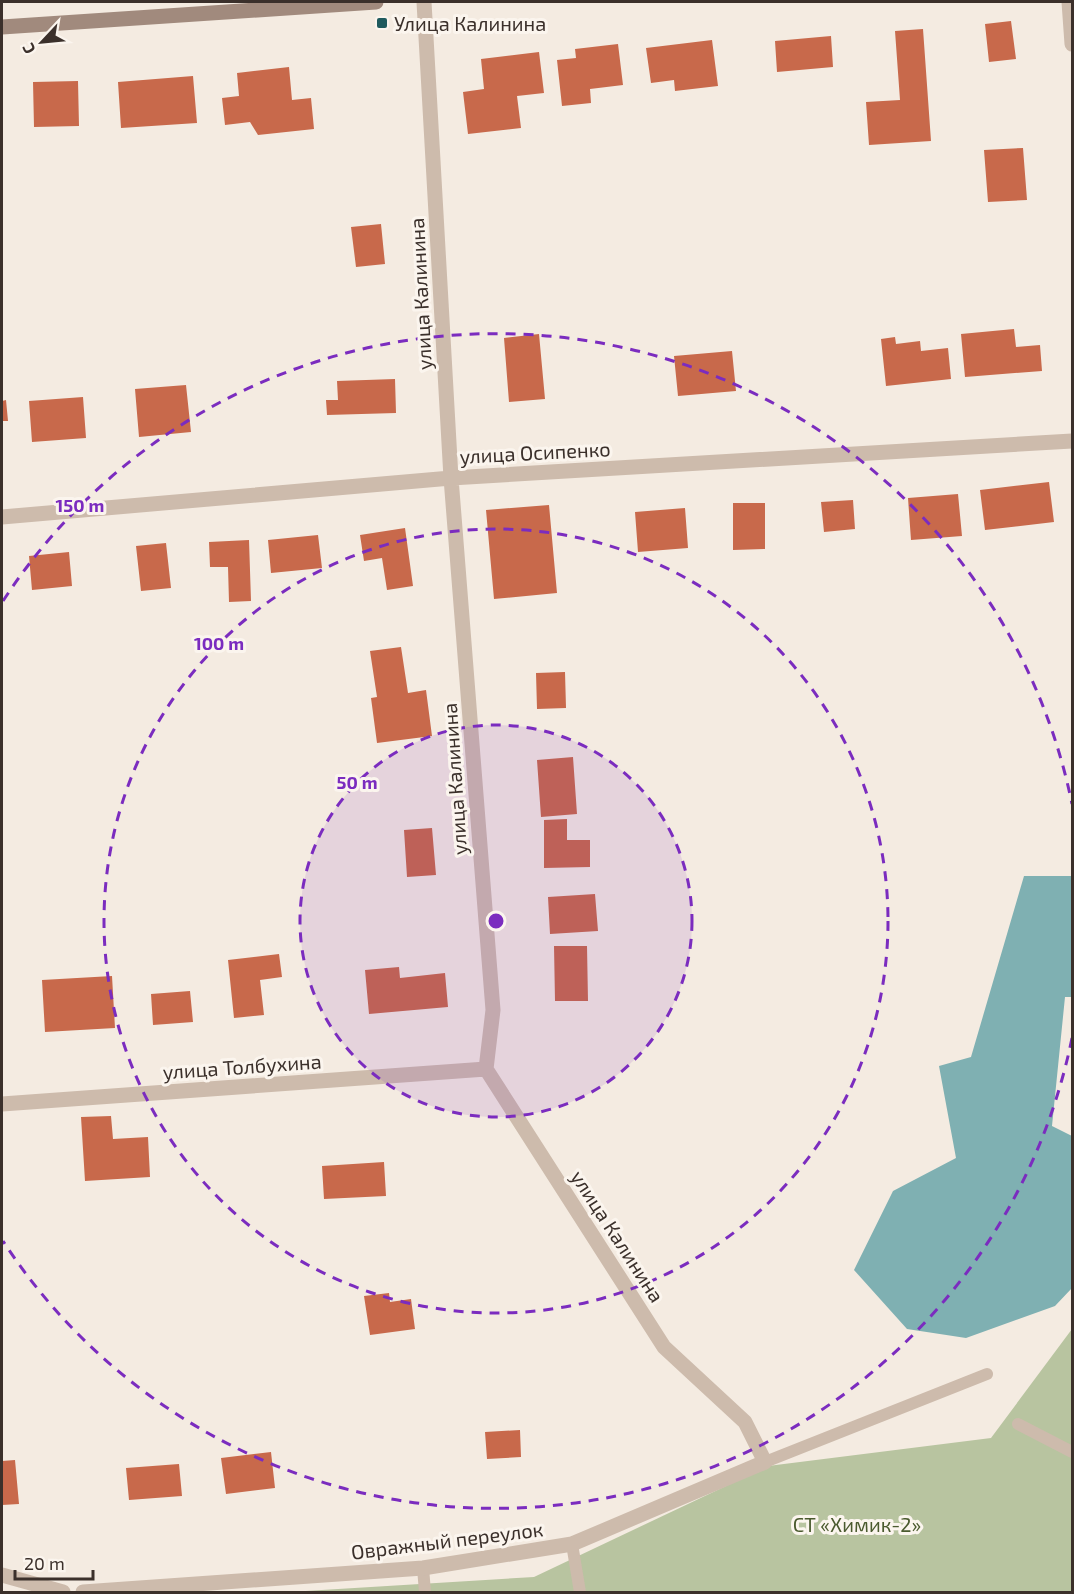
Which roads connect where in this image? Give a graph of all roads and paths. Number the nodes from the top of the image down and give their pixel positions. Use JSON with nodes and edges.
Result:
{"nodes":[{"id":1,"x":376,"y":2,"type":"edge"},
{"id":2,"x":424,"y":2,"type":"edge"},
{"id":3,"x":1070,"y":2,"type":"edge"},
{"id":4,"x":2,"y":27,"type":"edge"},
{"id":5,"x":1072,"y":44,"type":"edge"},
{"id":6,"x":1072,"y":441,"type":"edge"},
{"id":7,"x":452,"y":478,"type":"junction"},
{"id":8,"x":2,"y":517,"type":"edge"},
{"id":9,"x":486,"y":1069,"type":"junction"},
{"id":10,"x":2,"y":1104,"type":"edge"},
{"id":11,"x":987,"y":1374,"type":"dead end"},
{"id":12,"x":1018,"y":1424,"type":"dead end"},
{"id":13,"x":1072,"y":1452,"type":"edge"},
{"id":14,"x":765,"y":1462,"type":"junction"},
{"id":15,"x":572,"y":1544,"type":"junction"},
{"id":16,"x":423,"y":1569,"type":"junction"},
{"id":17,"x":2,"y":1575,"type":"edge"},
{"id":18,"x":237,"y":1588,"type":"edge"},
{"id":19,"x":63,"y":1593,"type":"edge"},
{"id":20,"x":83,"y":1593,"type":"edge"},
{"id":21,"x":425,"y":1593,"type":"edge"},
{"id":22,"x":580,"y":1593,"type":"edge"}],
"edges":[{"from":1,"to":4,"type":"street"},
{"from":2,"to":7,"type":"street","name":"улица Калинина"},
{"from":3,"to":5,"type":"street"},
{"from":6,"to":7,"type":"street","name":"улица Осипенко"},
{"from":7,"to":8,"type":"street","name":"улица Осипенко"},
{"from":7,"to":9,"type":"street","name":"улица Калинина"},
{"from":9,"to":10,"type":"street","name":"улица Толбухина"},
{"from":9,"to":14,"type":"street","name":"улица Калинина"},
{"from":11,"to":14,"type":"lane"},
{"from":12,"to":13,"type":"lane"},
{"from":14,"to":15,"type":"street","name":"Овражный переулок"},
{"from":15,"to":16,"type":"street","name":"Овражный переулок"},
{"from":15,"to":22,"type":"lane"},
{"from":16,"to":18,"type":"street","name":"Овражный переулок"},
{"from":16,"to":21,"type":"lane"},
{"from":17,"to":19,"type":"street"},
{"from":18,"to":20,"type":"street","name":"Овражный переулок"}]}
